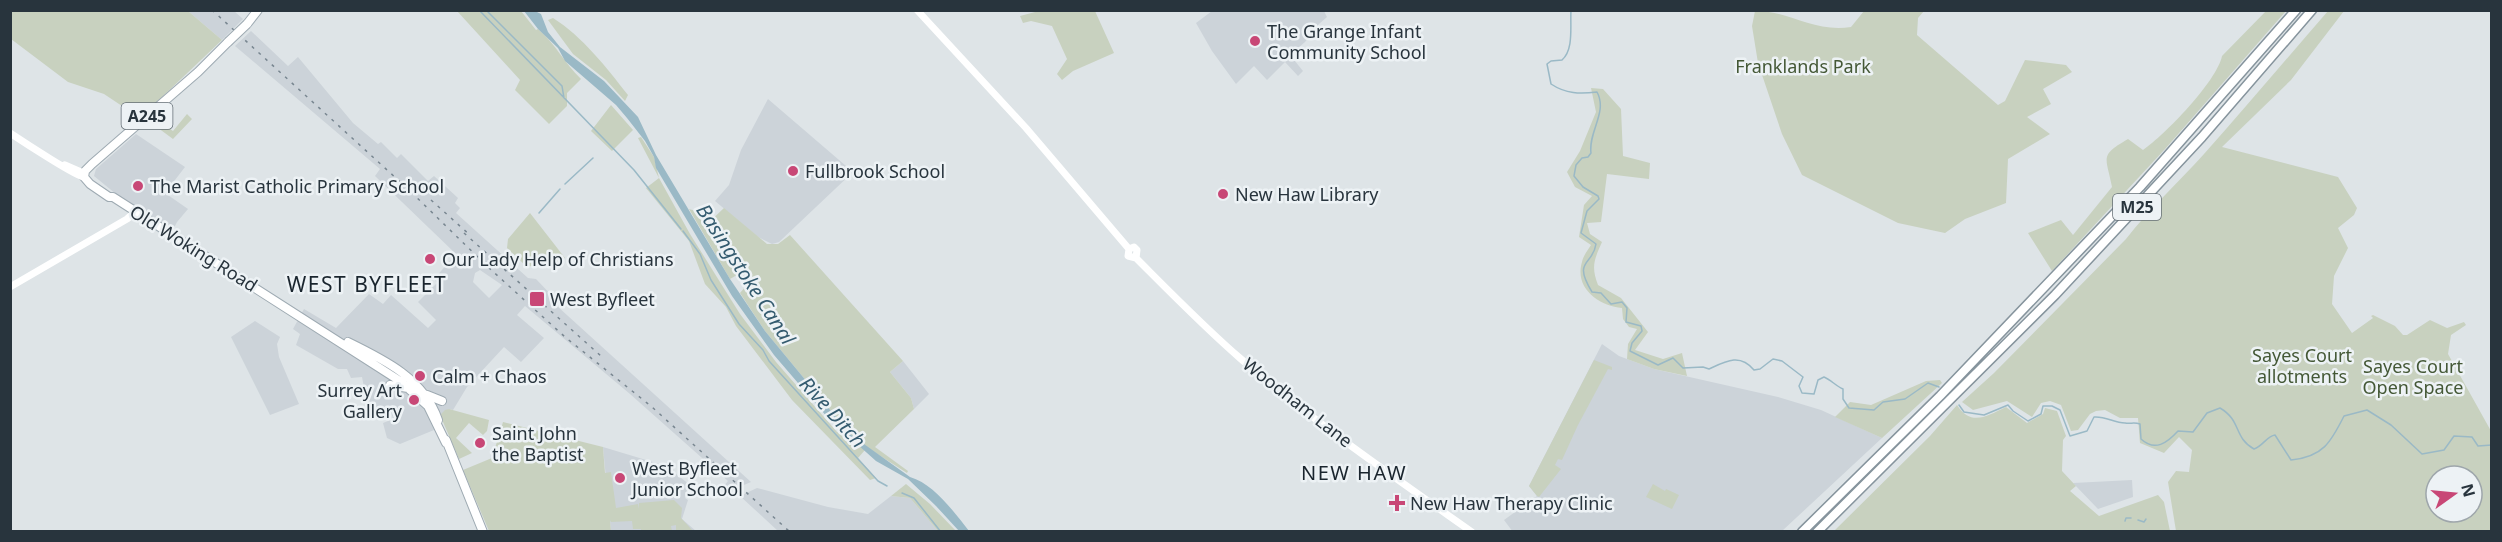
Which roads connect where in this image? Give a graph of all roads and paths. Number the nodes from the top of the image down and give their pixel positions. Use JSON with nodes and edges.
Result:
{"nodes":[{"id":1,"x":258,"y":10,"type":"edge"},
{"id":2,"x":917,"y":10,"type":"edge"},
{"id":3,"x":2296,"y":10,"type":"edge"},
{"id":4,"x":2312,"y":10,"type":"edge"},
{"id":5,"x":10,"y":134,"type":"edge"},
{"id":6,"x":84,"y":177,"type":"junction"},
{"id":7,"x":135,"y":212,"type":"junction"},
{"id":8,"x":10,"y":287,"type":"edge"},
{"id":9,"x":336,"y":338,"type":"junction"},
{"id":10,"x":390,"y":385,"type":"dead end"},
{"id":11,"x":410,"y":388,"type":"junction"},
{"id":12,"x":426,"y":394,"type":"junction"},
{"id":13,"x":442,"y":401,"type":"dead end"},
{"id":14,"x":431,"y":408,"type":"junction"},
{"id":15,"x":483,"y":531,"type":"edge"},
{"id":16,"x":1472,"y":531,"type":"edge"},
{"id":17,"x":1802,"y":531,"type":"edge"},
{"id":18,"x":1817,"y":531,"type":"edge"}],
"edges":[{"from":1,"to":6,"type":"main road","number":"A245","bridge":true},
{"from":2,"to":16,"type":"main road","name":"Woodham Lane"},
{"from":3,"to":17,"type":"highway","number":"M25"},
{"from":4,"to":18,"type":"highway","number":"M25"},
{"from":5,"to":6,"type":"main road","name":"Old Woking Road"},
{"from":6,"to":7,"type":"main road","name":"Old Woking Road"},
{"from":7,"to":8,"type":"main road"},
{"from":7,"to":9,"type":"main road","name":"Old Woking Road"},
{"from":9,"to":11,"type":"main road","name":"Old Woking Road"},
{"from":9,"to":12,"type":"main road","name":"Old Woking Road"},
{"from":10,"to":11,"type":"main road"},
{"from":11,"to":14,"type":"main road","name":"Old Woking Road"},
{"from":12,"to":13,"type":"main road"},
{"from":12,"to":14,"type":"main road","name":"Old Woking Road"},
{"from":14,"to":15,"type":"main road"}]}
